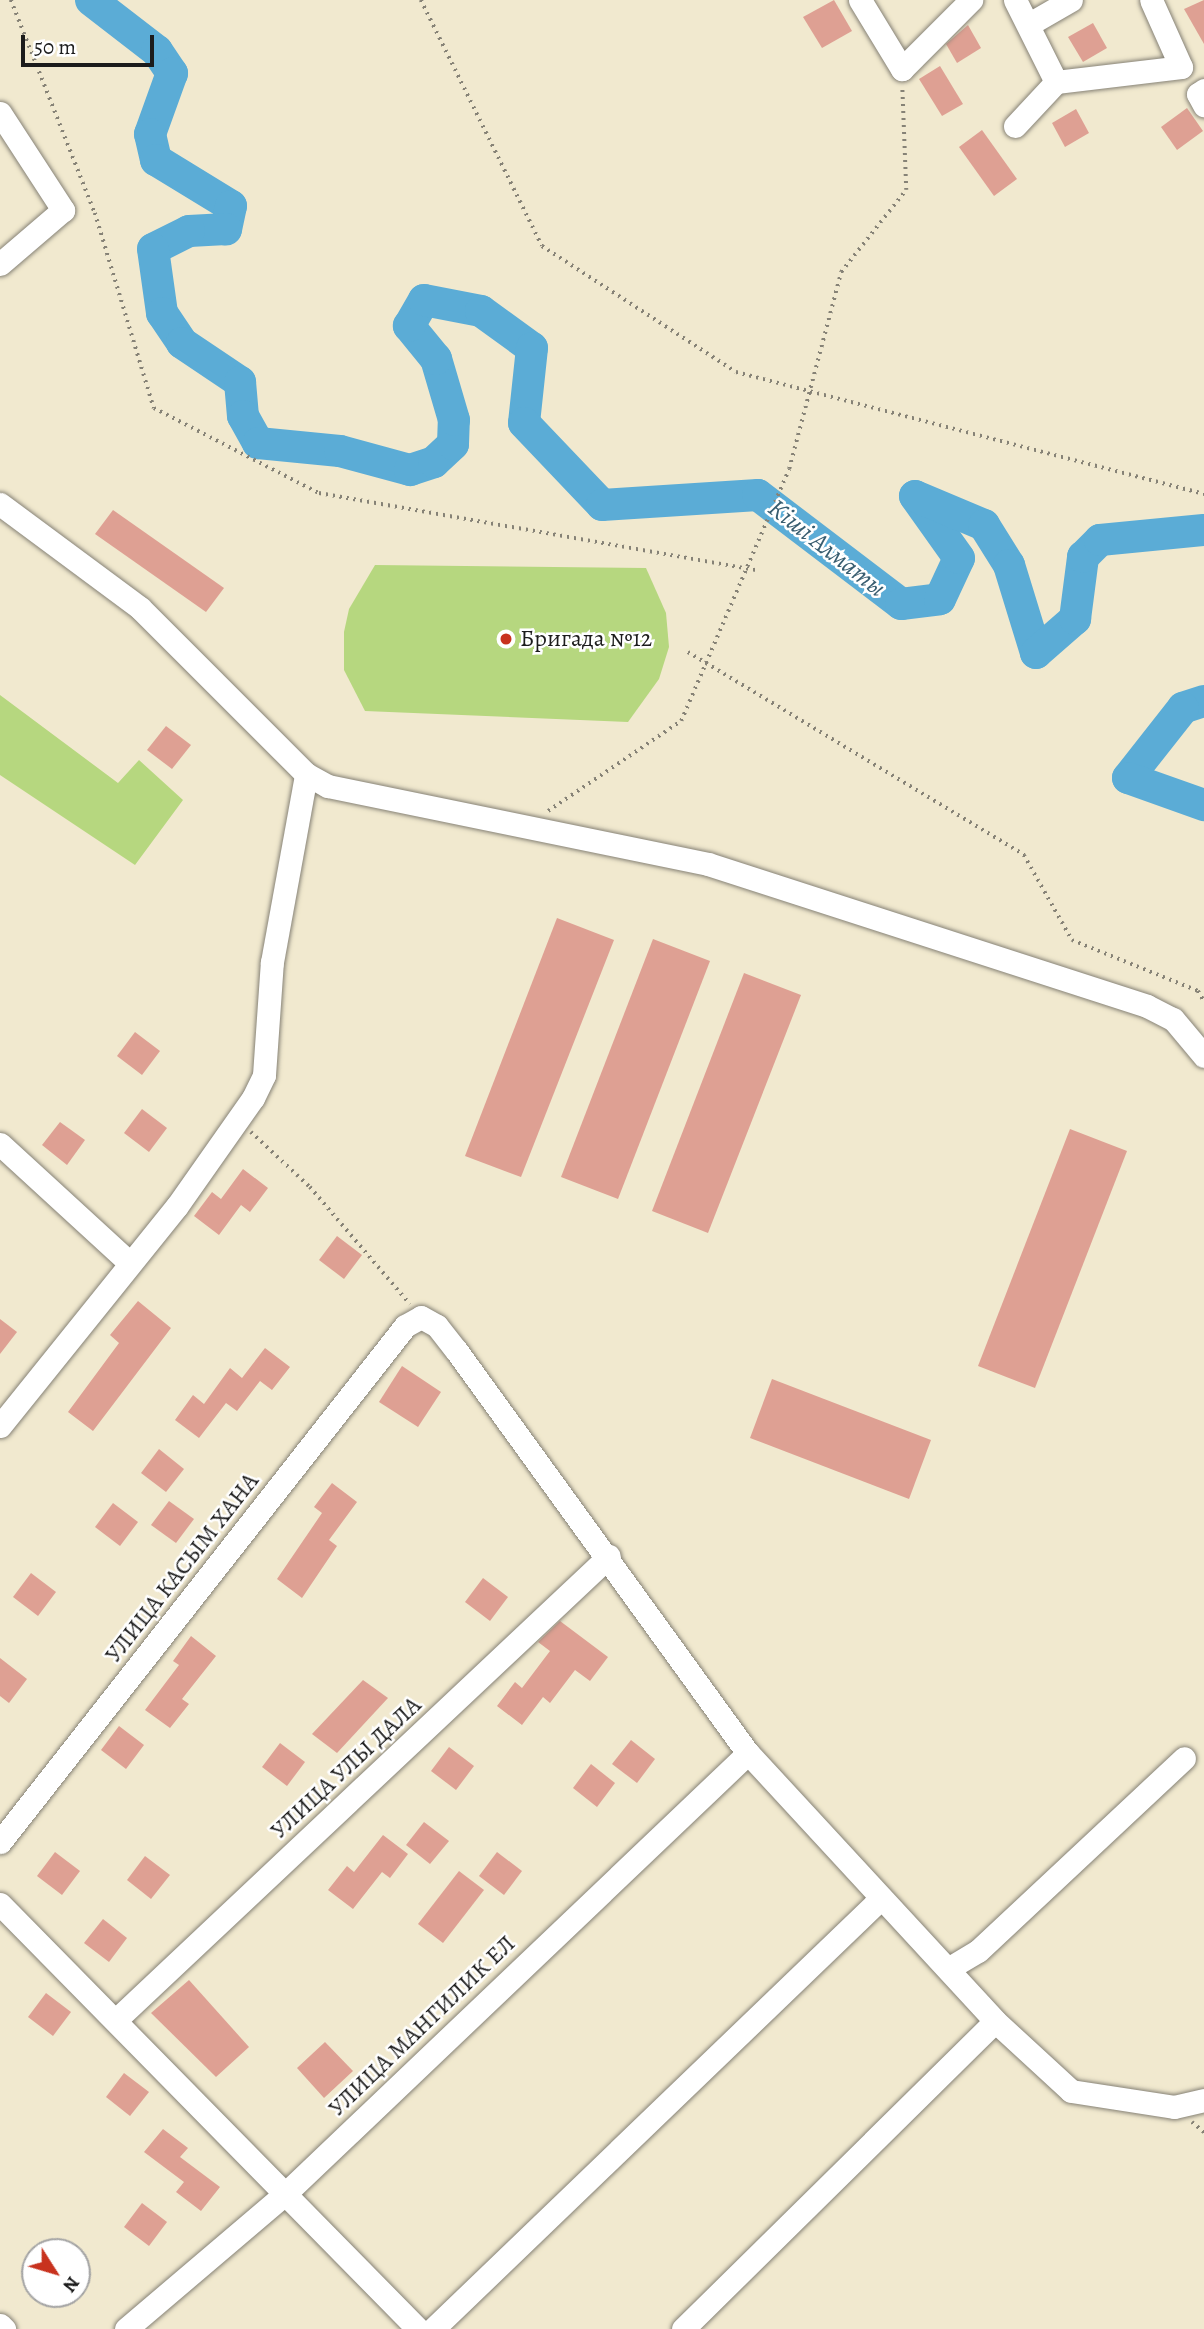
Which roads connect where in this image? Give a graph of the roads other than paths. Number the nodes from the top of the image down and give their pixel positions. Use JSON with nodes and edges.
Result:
{"nodes":[{"id":1,"x":860,"y":0,"type":"edge"},
{"id":2,"x":971,"y":0,"type":"edge"},
{"id":3,"x":1015,"y":0,"type":"edge"},
{"id":4,"x":1071,"y":0,"type":"edge"},
{"id":5,"x":1151,"y":0,"type":"edge"},
{"id":6,"x":1031,"y":23,"type":"junction"},
{"id":7,"x":1056,"y":82,"type":"junction"},
{"id":8,"x":1204,"y":90,"type":"edge"},
{"id":9,"x":1204,"y":105,"type":"edge"},
{"id":10,"x":0,"y":113,"type":"edge"},
{"id":11,"x":1015,"y":126,"type":"dead end"},
{"id":12,"x":0,"y":264,"type":"edge"},
{"id":13,"x":0,"y":504,"type":"edge"},
{"id":14,"x":306,"y":774,"type":"junction"},
{"id":15,"x":1204,"y":1056,"type":"edge"},
{"id":16,"x":0,"y":1145,"type":"edge"},
{"id":17,"x":130,"y":1264,"type":"junction"},
{"id":18,"x":0,"y":1426,"type":"edge"},
{"id":19,"x":609,"y":1556,"type":"junction"},
{"id":20,"x":748,"y":1753,"type":"junction"},
{"id":21,"x":1184,"y":1758,"type":"dead end"},
{"id":22,"x":0,"y":1842,"type":"edge"},
{"id":23,"x":878,"y":1901,"type":"junction"},
{"id":24,"x":0,"y":1904,"type":"edge"},
{"id":25,"x":951,"y":1967,"type":"junction"},
{"id":26,"x":118,"y":2018,"type":"junction"},
{"id":27,"x":995,"y":2021,"type":"junction"},
{"id":28,"x":1204,"y":2100,"type":"edge"},
{"id":29,"x":285,"y":2193,"type":"junction"},
{"id":30,"x":0,"y":2325,"type":"edge"},
{"id":31,"x":4,"y":2329,"type":"edge"},
{"id":32,"x":126,"y":2329,"type":"edge"},
{"id":33,"x":418,"y":2329,"type":"edge"},
{"id":34,"x":433,"y":2329,"type":"edge"},
{"id":35,"x":683,"y":2329,"type":"edge"}],
"edges":[{"from":1,"to":2,"type":"street"},
{"from":3,"to":6,"type":"street"},
{"from":4,"to":6,"type":"street"},
{"from":5,"to":7,"type":"street"},
{"from":6,"to":7,"type":"street"},
{"from":7,"to":11,"type":"street"},
{"from":8,"to":9,"type":"street"},
{"from":10,"to":12,"type":"street"},
{"from":13,"to":14,"type":"street"},
{"from":14,"to":15,"type":"street"},
{"from":14,"to":17,"type":"street"},
{"from":16,"to":17,"type":"street"},
{"from":17,"to":18,"type":"street"},
{"from":19,"to":20,"type":"street"},
{"from":19,"to":22,"type":"street","name":"УЛИЦА КАСЫМ ХАНА"},
{"from":19,"to":26,"type":"street","name":"УЛИЦА УЛЫ ДАЛА"},
{"from":20,"to":23,"type":"street"},
{"from":20,"to":29,"type":"street","name":"УЛИЦА МАНГИЛИК ЕЛ"},
{"from":21,"to":25,"type":"street"},
{"from":23,"to":25,"type":"street"},
{"from":23,"to":34,"type":"street"},
{"from":24,"to":26,"type":"street"},
{"from":25,"to":27,"type":"street"},
{"from":26,"to":29,"type":"street"},
{"from":27,"to":28,"type":"street"},
{"from":27,"to":35,"type":"street"},
{"from":29,"to":32,"type":"street","name":"УЛИЦА МАНГИЛИК ЕЛ"},
{"from":29,"to":33,"type":"street"},
{"from":30,"to":31,"type":"street"}]}
